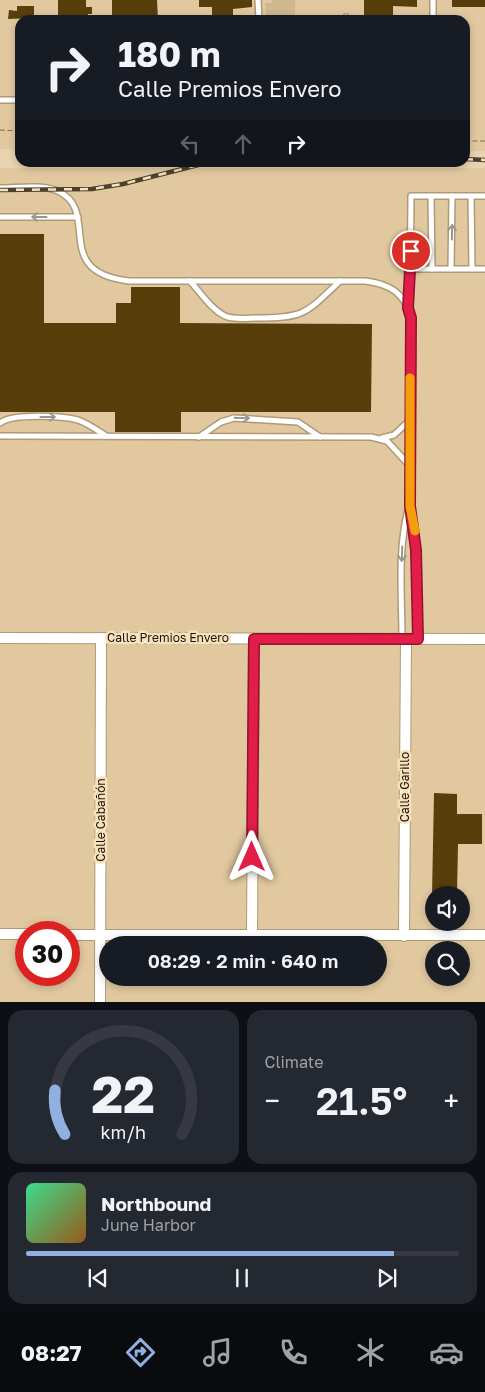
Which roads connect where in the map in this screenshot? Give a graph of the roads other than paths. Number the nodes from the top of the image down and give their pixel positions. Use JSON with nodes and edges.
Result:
{"nodes":[{"id":1,"x":258,"y":0,"type":"edge"},
{"id":2,"x":433,"y":0,"type":"edge"},
{"id":3,"x":258,"y":15,"type":"edge"},
{"id":4,"x":433,"y":15,"type":"edge"},
{"id":5,"x":0,"y":100,"type":"edge"},
{"id":6,"x":15,"y":100,"type":"edge"},
{"id":7,"x":0,"y":188,"type":"edge"},
{"id":8,"x":431,"y":196,"type":"junction"},
{"id":9,"x":452,"y":196,"type":"junction"},
{"id":10,"x":471,"y":196,"type":"junction"},
{"id":11,"x":485,"y":196,"type":"edge"},
{"id":12,"x":0,"y":217,"type":"edge"},
{"id":13,"x":78,"y":217,"type":"junction"},
{"id":14,"x":410,"y":269,"type":"junction"},
{"id":15,"x":432,"y":269,"type":"junction"},
{"id":16,"x":451,"y":269,"type":"junction"},
{"id":17,"x":472,"y":269,"type":"junction"},
{"id":18,"x":485,"y":269,"type":"edge"},
{"id":19,"x":190,"y":281,"type":"junction"},
{"id":20,"x":340,"y":281,"type":"junction"},
{"id":21,"x":408,"y":308,"type":"junction"},
{"id":22,"x":410,"y":420,"type":"junction"},
{"id":23,"x":0,"y":423,"type":"edge"},
{"id":24,"x":0,"y":436,"type":"edge"},
{"id":25,"x":106,"y":437,"type":"junction"},
{"id":26,"x":199,"y":437,"type":"junction"},
{"id":27,"x":320,"y":437,"type":"junction"},
{"id":28,"x":381,"y":439,"type":"junction"},
{"id":29,"x":410,"y":467,"type":"junction"},
{"id":30,"x":410,"y":506,"type":"junction"},
{"id":31,"x":0,"y":638,"type":"edge"},
{"id":32,"x":102,"y":638,"type":"junction"},
{"id":33,"x":254,"y":639,"type":"junction"},
{"id":34,"x":403,"y":639,"type":"junction"},
{"id":35,"x":418,"y":639,"type":"junction"},
{"id":36,"x":485,"y":639,"type":"edge"},
{"id":37,"x":0,"y":934,"type":"edge"},
{"id":38,"x":15,"y":934,"type":"edge"},
{"id":39,"x":80,"y":935,"type":"edge"},
{"id":40,"x":101,"y":935,"type":"junction"},
{"id":41,"x":252,"y":935,"type":"junction"},
{"id":42,"x":404,"y":936,"type":"junction"},
{"id":43,"x":485,"y":936,"type":"edge"},
{"id":44,"x":100,"y":1002,"type":"edge"}],
"edges":[{"from":1,"to":3,"type":"lane"},
{"from":2,"to":4,"type":"lane"},
{"from":5,"to":6,"type":"lane"},
{"from":7,"to":13,"type":"lane"},
{"from":8,"to":9,"type":"lane"},
{"from":8,"to":14,"type":"lane"},
{"from":8,"to":15,"type":"lane"},
{"from":9,"to":10,"type":"lane"},
{"from":16,"to":9,"type":"lane","one_way":true},
{"from":10,"to":11,"type":"lane"},
{"from":10,"to":17,"type":"lane"},
{"from":13,"to":12,"type":"lane","one_way":true},
{"from":13,"to":19,"type":"lane"},
{"from":14,"to":15,"type":"lane"},
{"from":14,"to":21,"type":"lane"},
{"from":15,"to":16,"type":"lane"},
{"from":16,"to":17,"type":"lane"},
{"from":17,"to":18,"type":"lane"},
{"from":19,"to":20,"type":"lane"},
{"from":19,"to":20,"type":"lane"},
{"from":20,"to":21,"type":"lane"},
{"from":21,"to":22,"type":"lane"},
{"from":22,"to":28,"type":"lane"},
{"from":22,"to":29,"type":"lane"},
{"from":23,"to":25,"type":"lane","one_way":true},
{"from":24,"to":25,"type":"lane"},
{"from":25,"to":26,"type":"lane"},
{"from":26,"to":27,"type":"lane"},
{"from":26,"to":27,"type":"lane","one_way":true},
{"from":27,"to":28,"type":"lane"},
{"from":28,"to":29,"type":"lane"},
{"from":29,"to":30,"type":"lane"},
{"from":30,"to":34,"type":"lane","one_way":true},
{"from":30,"to":35,"type":"lane"},
{"from":31,"to":32,"type":"street","name":"Calle Premios Envero"},
{"from":32,"to":33,"type":"street","name":"Calle Premios Envero"},
{"from":32,"to":40,"type":"street","name":"Calle Cabañón"},
{"from":33,"to":34,"type":"street","name":"Calle Premios Envero"},
{"from":33,"to":41,"type":"street"},
{"from":34,"to":35,"type":"street","name":"Calle Premios Envero"},
{"from":34,"to":42,"type":"street","name":"Calle Garillo"},
{"from":35,"to":36,"type":"street","name":"Calle Premios Envero"},
{"from":37,"to":38,"type":"street"},
{"from":39,"to":40,"type":"street"},
{"from":40,"to":41,"type":"street"},
{"from":40,"to":44,"type":"street","name":"Calle Cabañón"},
{"from":41,"to":42,"type":"street"},
{"from":42,"to":43,"type":"street"}]}
